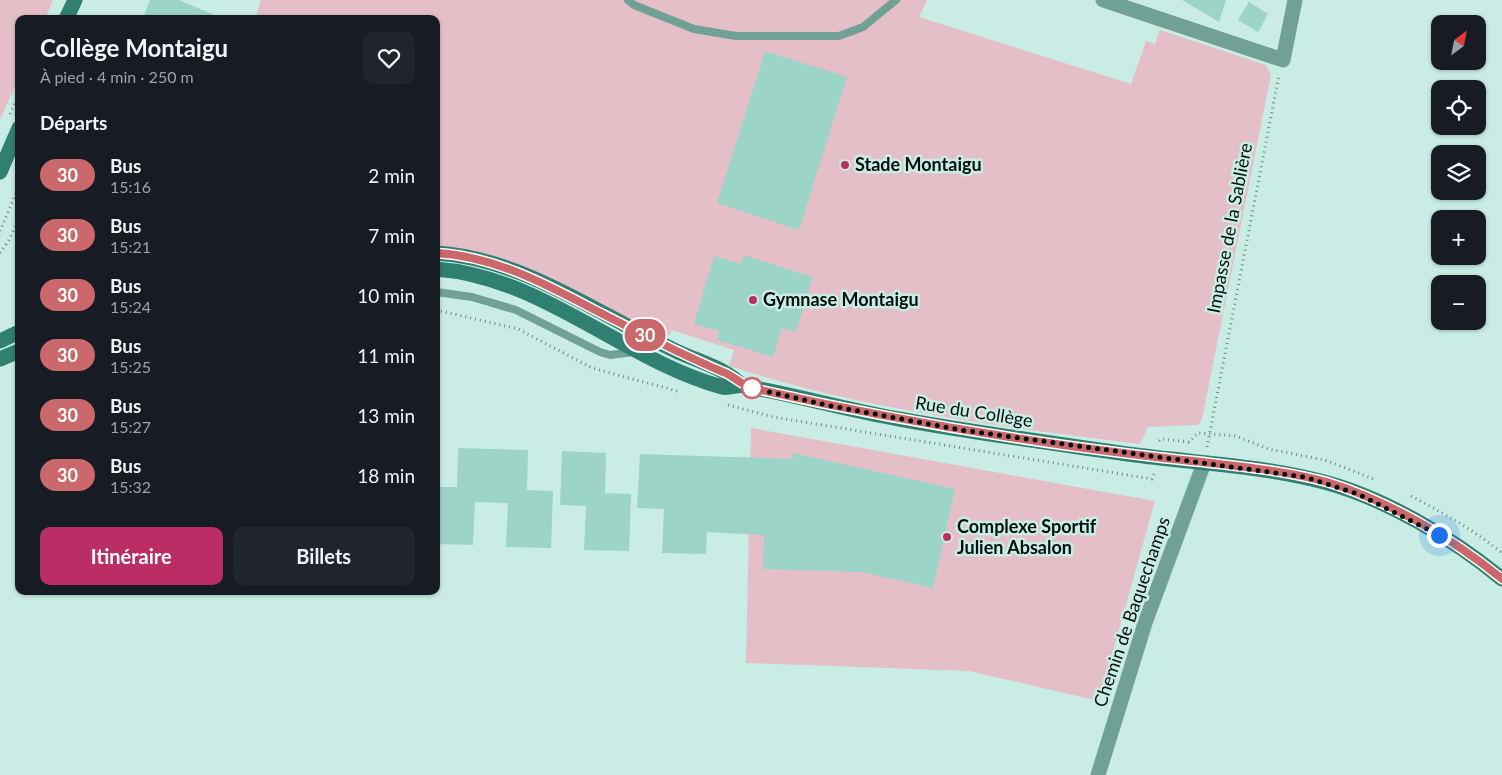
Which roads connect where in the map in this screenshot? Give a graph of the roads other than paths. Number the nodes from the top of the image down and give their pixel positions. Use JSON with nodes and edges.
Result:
{"nodes":[{"id":1,"x":75,"y":0,"type":"edge"},
{"id":2,"x":628,"y":0,"type":"edge"},
{"id":3,"x":896,"y":0,"type":"edge"},
{"id":4,"x":1103,"y":0,"type":"edge"},
{"id":5,"x":1295,"y":0,"type":"edge"},
{"id":6,"x":68,"y":15,"type":"edge"},
{"id":7,"x":15,"y":137,"type":"edge"},
{"id":8,"x":0,"y":172,"type":"edge"},
{"id":9,"x":440,"y":254,"type":"edge"},
{"id":10,"x":440,"y":270,"type":"edge"},
{"id":11,"x":440,"y":293,"type":"edge"},
{"id":12,"x":15,"y":334,"type":"edge"},
{"id":13,"x":0,"y":341,"type":"edge"},
{"id":14,"x":637,"y":350,"type":"junction"},
{"id":15,"x":15,"y":353,"type":"edge"},
{"id":16,"x":0,"y":359,"type":"edge"},
{"id":17,"x":741,"y":385,"type":"junction"},
{"id":18,"x":1204,"y":463,"type":"junction"},
{"id":19,"x":1502,"y":579,"type":"edge"},
{"id":20,"x":1098,"y":775,"type":"edge"}],
"edges":[{"from":1,"to":6,"type":"street"},
{"from":2,"to":3,"type":"lane"},
{"from":4,"to":5,"type":"street"},
{"from":7,"to":8,"type":"street"},
{"from":9,"to":17,"type":"street","name":"Rue du Collège"},
{"from":10,"to":14,"type":"street","name":"Rue du Collège"},
{"from":11,"to":14,"type":"lane"},
{"from":12,"to":13,"type":"street"},
{"from":14,"to":17,"type":"street","name":"Rue du Collège"},
{"from":15,"to":16,"type":"street"},
{"from":17,"to":18,"type":"street","name":"Rue du Collège"},
{"from":18,"to":19,"type":"street","name":"Rue du Collège"},
{"from":18,"to":20,"type":"street","name":"Chemin de Baquechamps"}]}
